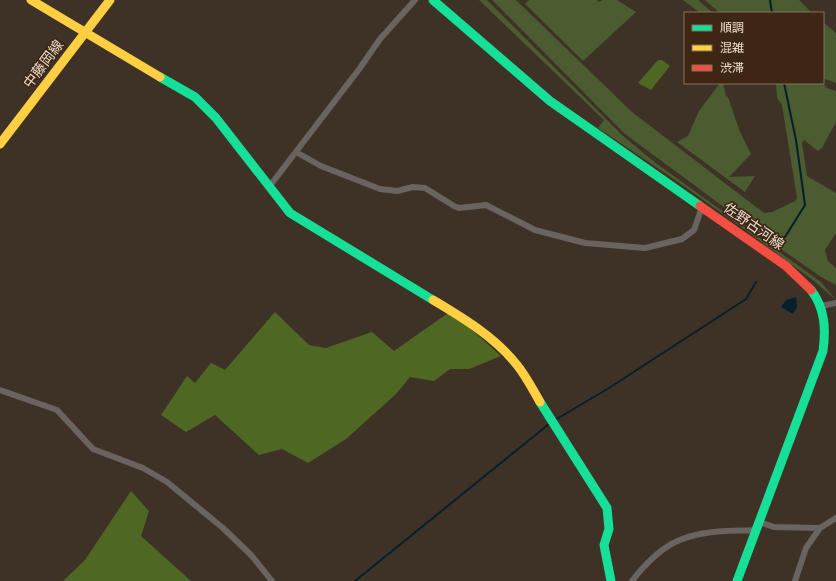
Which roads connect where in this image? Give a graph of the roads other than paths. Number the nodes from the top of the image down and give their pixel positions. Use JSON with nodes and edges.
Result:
{"nodes":[{"id":1,"x":30,"y":0,"type":"edge"},
{"id":2,"x":110,"y":0,"type":"edge"},
{"id":3,"x":416,"y":0,"type":"edge"},
{"id":4,"x":433,"y":0,"type":"edge"},
{"id":5,"x":84,"y":33,"type":"junction"},
{"id":6,"x":0,"y":144,"type":"edge"},
{"id":7,"x":296,"y":152,"type":"junction"},
{"id":8,"x":269,"y":187,"type":"junction"},
{"id":9,"x":702,"y":207,"type":"junction"},
{"id":10,"x":836,"y":303,"type":"edge"},
{"id":11,"x":821,"y":306,"type":"junction"},
{"id":12,"x":0,"y":390,"type":"edge"},
{"id":13,"x":836,"y":518,"type":"edge"},
{"id":14,"x":758,"y":526,"type":"junction"},
{"id":15,"x":820,"y":528,"type":"junction"},
{"id":16,"x":272,"y":581,"type":"edge"},
{"id":17,"x":612,"y":581,"type":"edge"},
{"id":18,"x":632,"y":581,"type":"edge"},
{"id":19,"x":737,"y":581,"type":"edge"},
{"id":20,"x":795,"y":581,"type":"edge"}],
"edges":[{"from":1,"to":5,"type":"main road"},
{"from":2,"to":5,"type":"main road","name":"中藤岡線"},
{"from":3,"to":7,"type":"street"},
{"from":4,"to":9,"type":"main road","name":"佐野古河線"},
{"from":5,"to":6,"type":"main road","name":"中藤岡線"},
{"from":5,"to":8,"type":"main road"},
{"from":7,"to":8,"type":"street"},
{"from":7,"to":9,"type":"street"},
{"from":8,"to":17,"type":"main road"},
{"from":9,"to":11,"type":"main road","name":"佐野古河線"},
{"from":10,"to":11,"type":"street"},
{"from":11,"to":14,"type":"main road","name":"佐野古河線"},
{"from":12,"to":16,"type":"street"},
{"from":13,"to":15,"type":"street"},
{"from":14,"to":15,"type":"street"},
{"from":14,"to":18,"type":"street"},
{"from":14,"to":19,"type":"main road","name":"佐野古河線"},
{"from":15,"to":20,"type":"street"}]}
